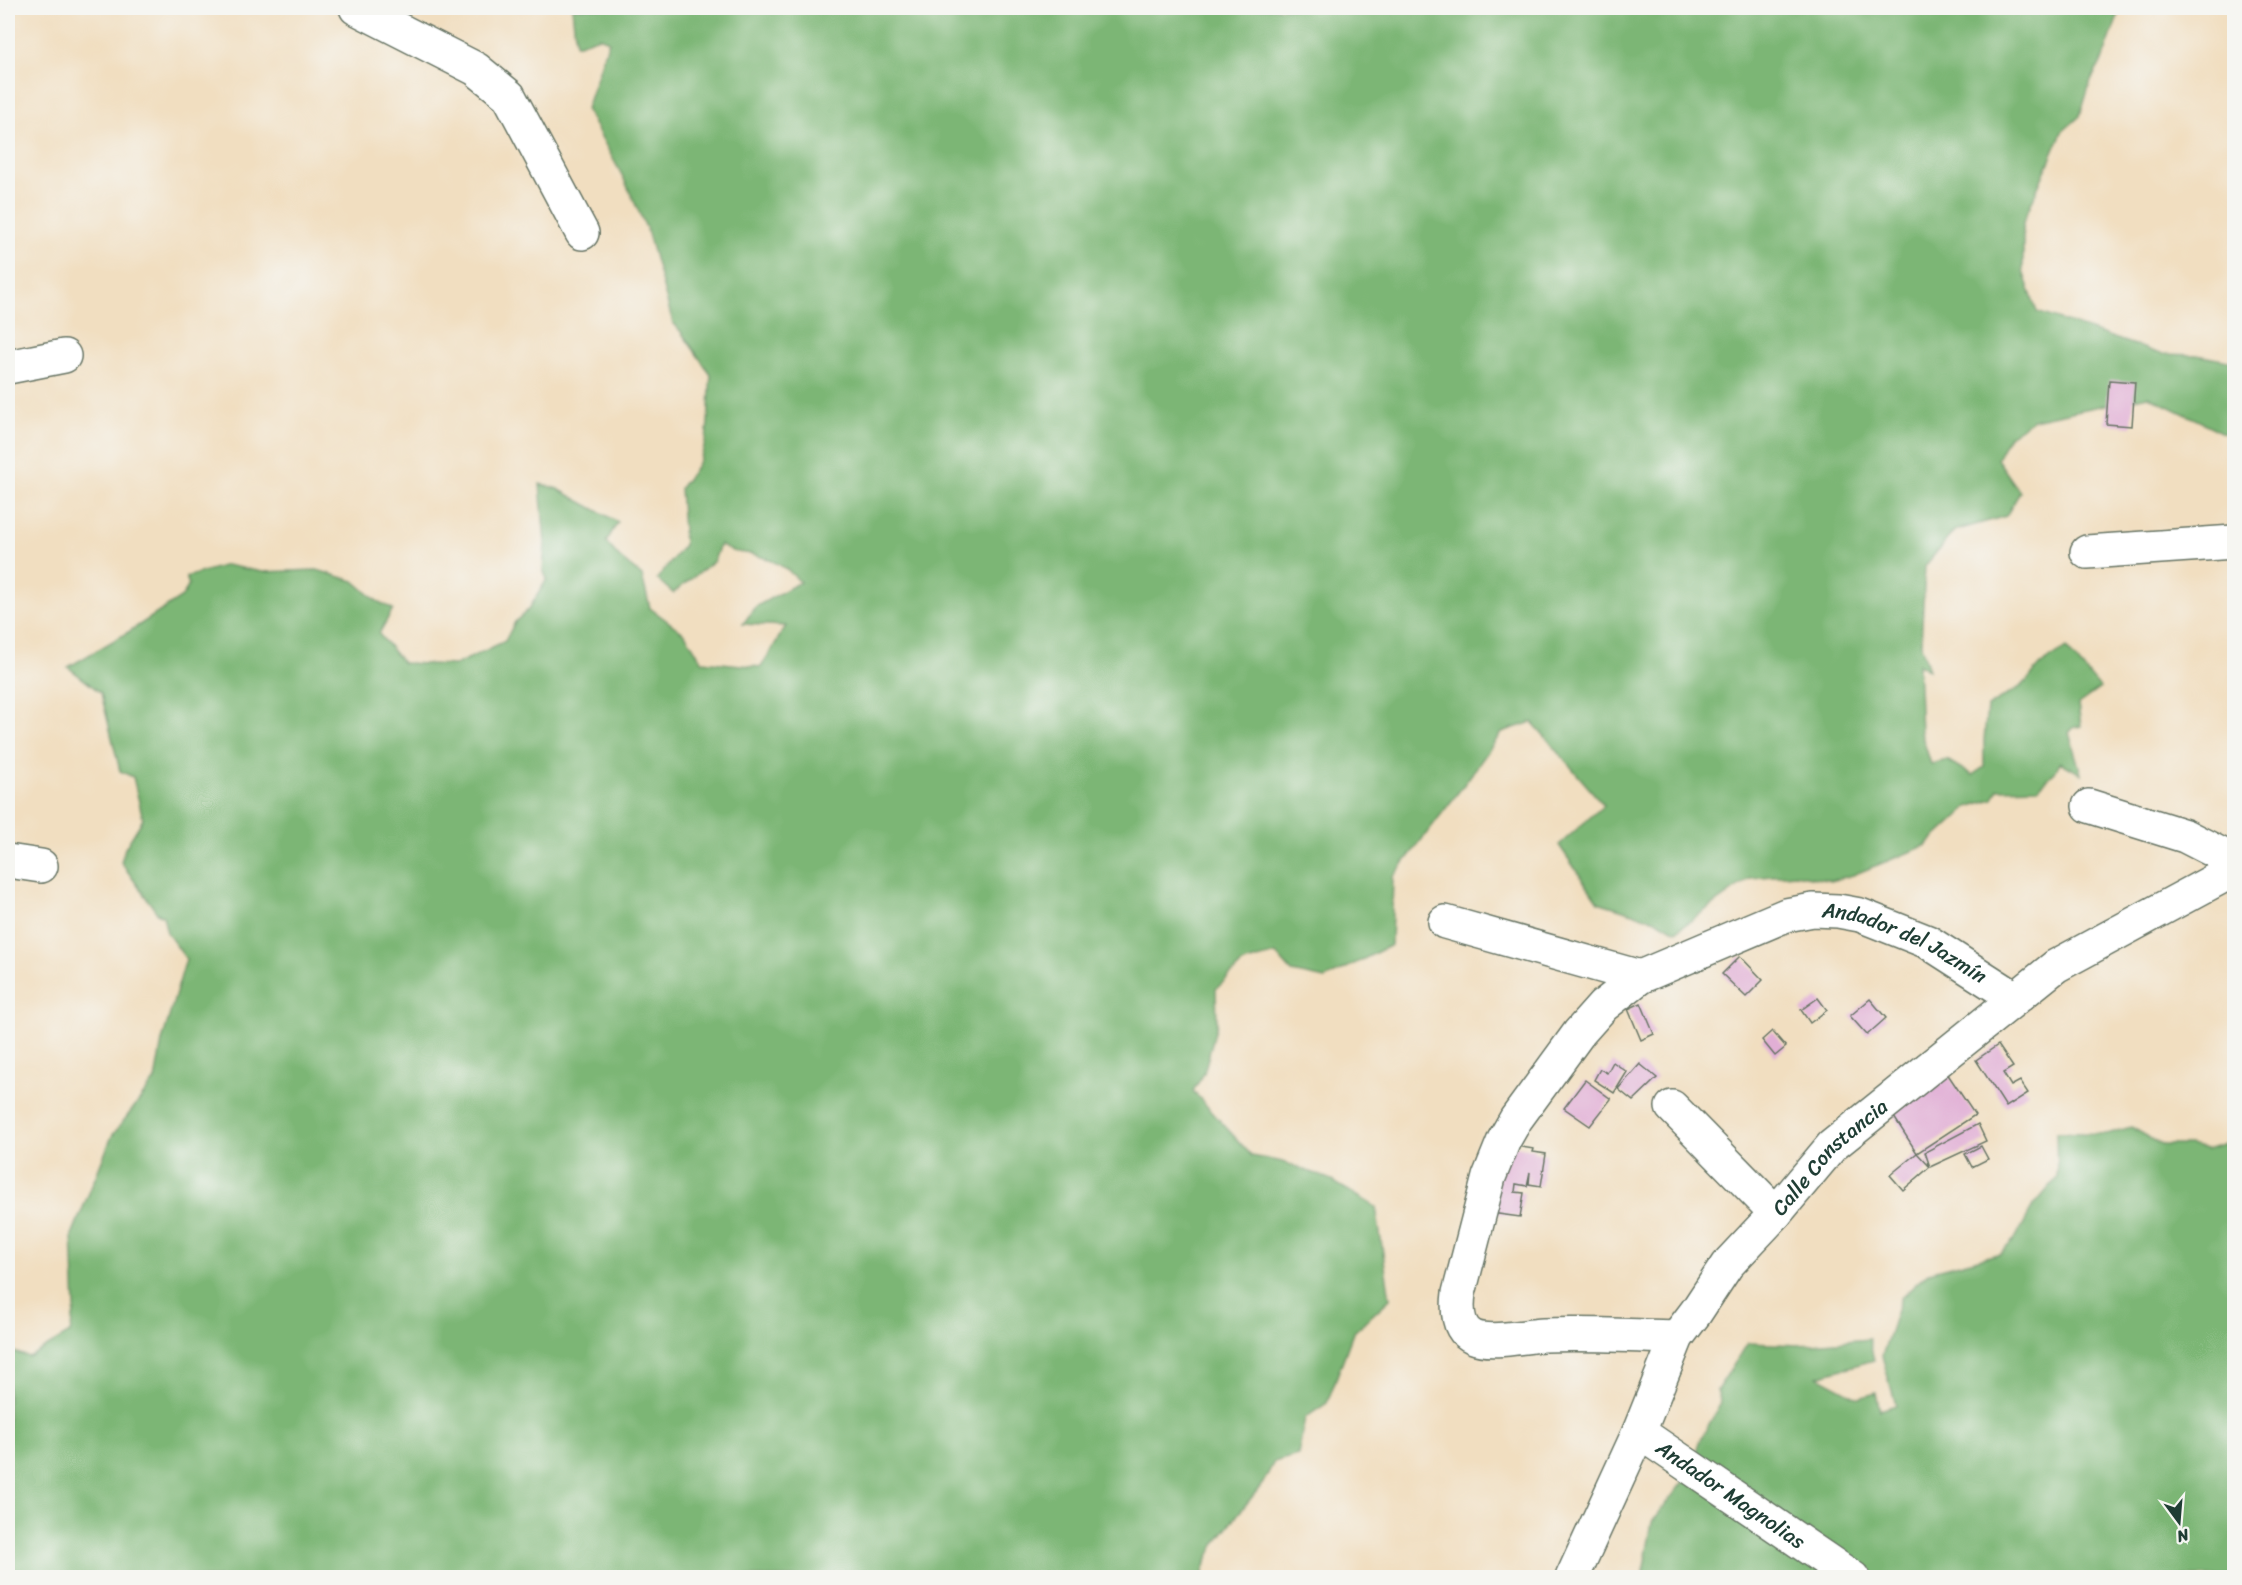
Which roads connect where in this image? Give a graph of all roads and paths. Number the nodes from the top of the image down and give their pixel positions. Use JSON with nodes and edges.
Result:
{"nodes":[{"id":1,"x":356,"y":8,"type":"edge"},
{"id":2,"x":582,"y":233,"type":"dead end"},
{"id":3,"x":64,"y":356,"type":"dead end"},
{"id":4,"x":8,"y":367,"type":"edge"},
{"id":5,"x":2235,"y":542,"type":"edge"},
{"id":6,"x":2087,"y":552,"type":"dead end"},
{"id":7,"x":2090,"y":806,"type":"dead end"},
{"id":8,"x":8,"y":861,"type":"edge"},
{"id":9,"x":2235,"y":861,"type":"edge"},
{"id":10,"x":41,"y":866,"type":"dead end"},
{"id":11,"x":2235,"y":870,"type":"edge"},
{"id":12,"x":1445,"y":922,"type":"dead end"},
{"id":13,"x":1640,"y":977,"type":"junction"},
{"id":14,"x":2015,"y":998,"type":"junction"},
{"id":15,"x":1672,"y":1107,"type":"dead end"},
{"id":16,"x":1776,"y":1213,"type":"junction"},
{"id":17,"x":1677,"y":1337,"type":"junction"},
{"id":18,"x":1639,"y":1432,"type":"junction"},
{"id":19,"x":1581,"y":1574,"type":"edge"},
{"id":20,"x":1853,"y":1578,"type":"edge"}],
"edges":[{"from":1,"to":2,"type":"street"},
{"from":3,"to":4,"type":"street"},
{"from":5,"to":6,"type":"street"},
{"from":7,"to":9,"type":"street"},
{"from":8,"to":10,"type":"street"},
{"from":11,"to":14,"type":"street","name":"Calle Constancia"},
{"from":12,"to":13,"type":"street"},
{"from":13,"to":14,"type":"street","name":"Andador del Jazmín"},
{"from":13,"to":17,"type":"street","name":"Andador del Jazmín"},
{"from":14,"to":16,"type":"street","name":"Calle Constancia"},
{"from":15,"to":16,"type":"street"},
{"from":16,"to":17,"type":"street","name":"Calle Constancia"},
{"from":17,"to":18,"type":"street","name":"Calle Constancia"},
{"from":18,"to":19,"type":"street","name":"Calle Constancia"},
{"from":18,"to":20,"type":"street","name":"Andador Magnolias"}]}
